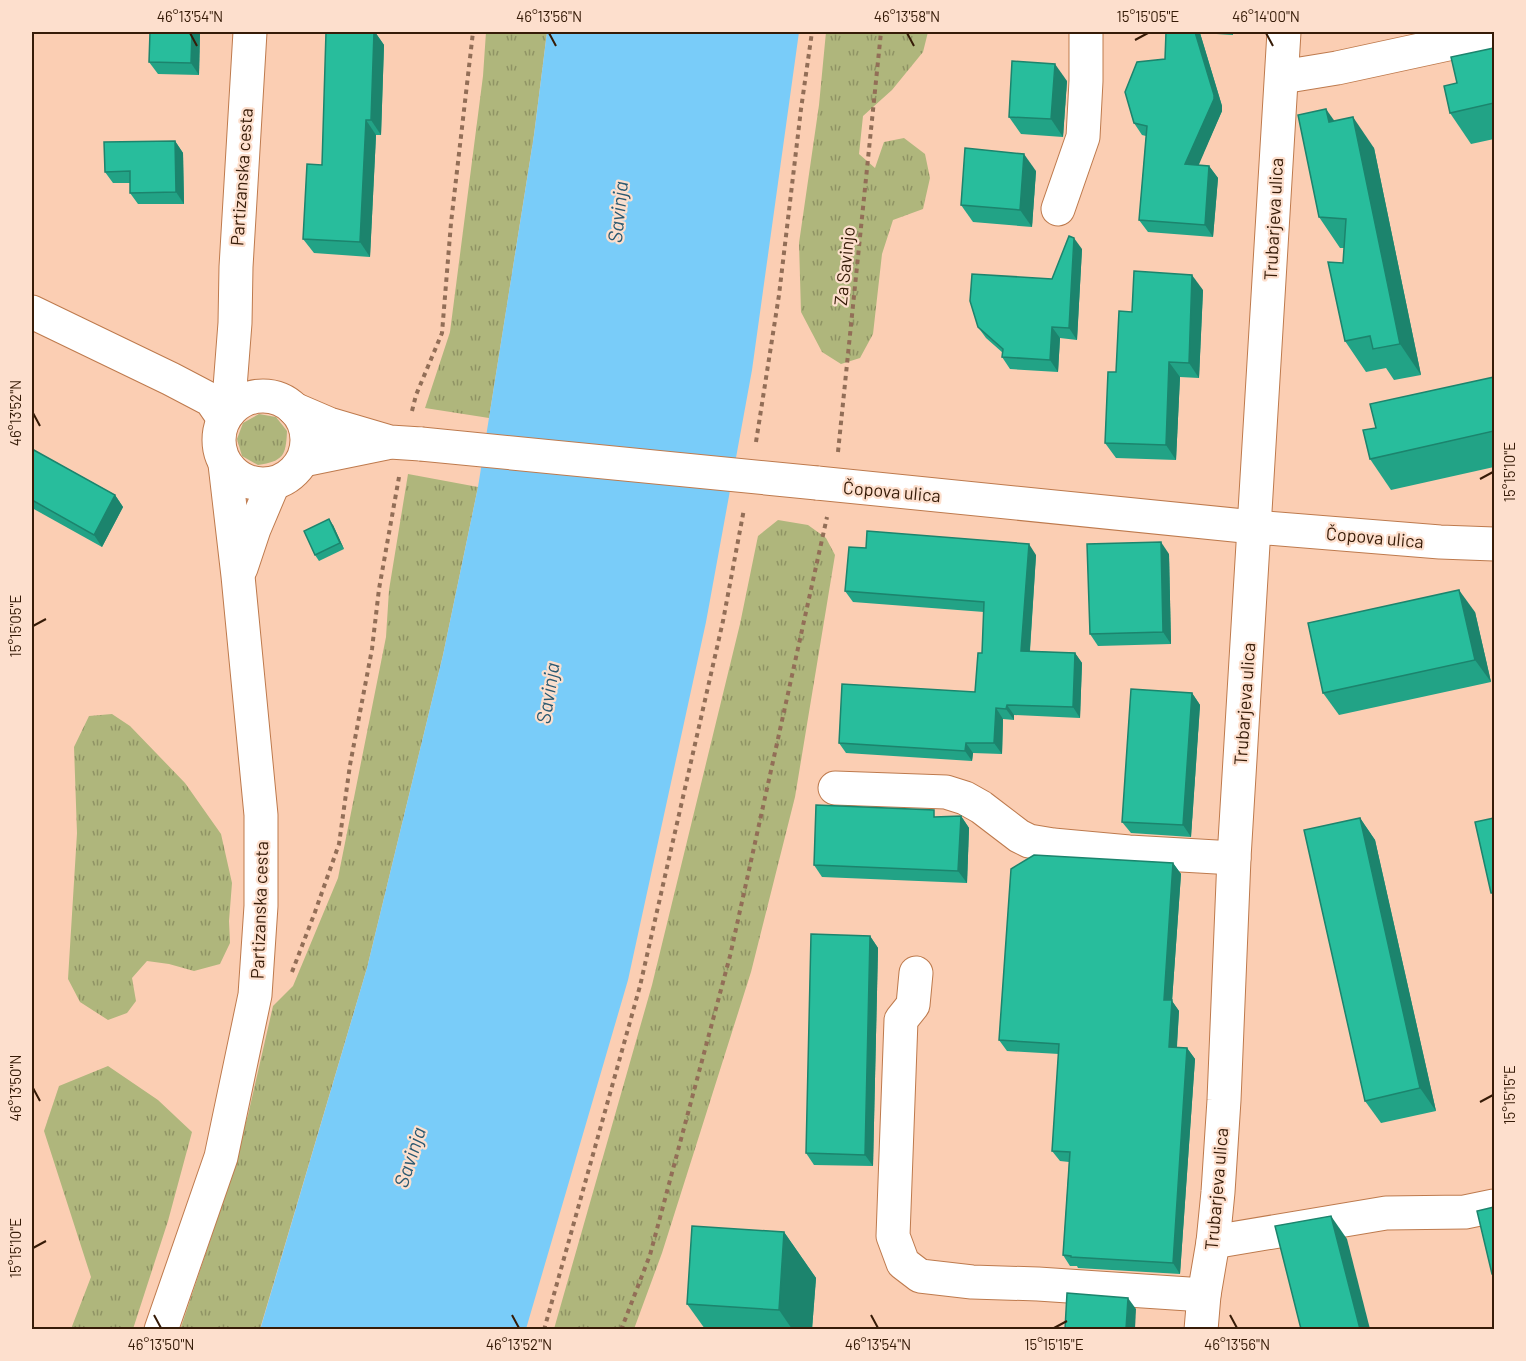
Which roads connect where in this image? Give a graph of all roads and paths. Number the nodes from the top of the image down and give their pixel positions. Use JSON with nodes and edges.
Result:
{"nodes":[{"id":1,"x":250,"y":32,"type":"edge"},
{"id":2,"x":473,"y":32,"type":"edge"},
{"id":3,"x":812,"y":32,"type":"edge"},
{"id":4,"x":881,"y":32,"type":"edge"},
{"id":5,"x":1086,"y":32,"type":"edge"},
{"id":6,"x":1284,"y":32,"type":"edge"},
{"id":7,"x":1494,"y":34,"type":"edge"},
{"id":8,"x":1282,"y":77,"type":"junction"},
{"id":9,"x":1058,"y":209,"type":"dead end"},
{"id":10,"x":32,"y":312,"type":"edge"},
{"id":11,"x":235,"y":323,"type":"junction"},
{"id":12,"x":281,"y":402,"type":"junction"},
{"id":13,"x":226,"y":416,"type":"junction"},
{"id":14,"x":405,"y":443,"type":"junction"},
{"id":15,"x":755,"y":451,"type":"dead end"},
{"id":16,"x":303,"y":460,"type":"junction"},
{"id":17,"x":225,"y":464,"type":"junction"},
{"id":18,"x":273,"y":484,"type":"junction"},
{"id":19,"x":851,"y":487,"type":"junction"},
{"id":20,"x":744,"y":507,"type":"dead end"},
{"id":21,"x":828,"y":514,"type":"dead end"},
{"id":22,"x":1254,"y":527,"type":"junction"},
{"id":23,"x":1494,"y":544,"type":"edge"},
{"id":24,"x":238,"y":576,"type":"junction"},
{"id":25,"x":835,"y":788,"type":"dead end"},
{"id":26,"x":1234,"y":858,"type":"junction"},
{"id":27,"x":916,"y":973,"type":"dead end"},
{"id":28,"x":255,"y":995,"type":"junction"},
{"id":29,"x":1494,"y":1206,"type":"edge"},
{"id":30,"x":1213,"y":1242,"type":"junction"},
{"id":31,"x":1204,"y":1295,"type":"junction"},
{"id":32,"x":161,"y":1329,"type":"edge"},
{"id":33,"x":544,"y":1329,"type":"edge"},
{"id":34,"x":621,"y":1329,"type":"edge"},
{"id":35,"x":1202,"y":1329,"type":"edge"}],
"edges":[{"from":1,"to":11,"type":"street","name":"Partizanska cesta"},
{"from":2,"to":14,"type":"path"},
{"from":3,"to":15,"type":"path"},
{"from":4,"to":19,"type":"path","name":"Za Savinjo"},
{"from":5,"to":9,"type":"street"},
{"from":6,"to":8,"type":"street","name":"Trubarjeva ulica"},
{"from":7,"to":8,"type":"street"},
{"from":8,"to":22,"type":"street","name":"Trubarjeva ulica"},
{"from":10,"to":13,"type":"street"},
{"from":11,"to":12,"type":"street"},
{"from":11,"to":13,"type":"street","name":"Partizanska cesta"},
{"from":12,"to":13,"type":"street"},
{"from":12,"to":14,"type":"street","name":"Čopova ulica"},
{"from":12,"to":16,"type":"street"},
{"from":13,"to":17,"type":"street"},
{"from":14,"to":16,"type":"street"},
{"from":14,"to":19,"type":"street","name":"Čopova ulica","bridge":true},
{"from":14,"to":28,"type":"path"},
{"from":16,"to":18,"type":"street"},
{"from":17,"to":18,"type":"street"},
{"from":17,"to":24,"type":"street"},
{"from":18,"to":24,"type":"street","name":"Partizanska cesta"},
{"from":19,"to":22,"type":"street","name":"Čopova ulica"},
{"from":20,"to":33,"type":"path"},
{"from":21,"to":34,"type":"path"},
{"from":22,"to":23,"type":"street","name":"Čopova ulica"},
{"from":22,"to":26,"type":"street","name":"Trubarjeva ulica"},
{"from":24,"to":28,"type":"street","name":"Partizanska cesta"},
{"from":25,"to":26,"type":"street"},
{"from":26,"to":30,"type":"street","name":"Trubarjeva ulica"},
{"from":27,"to":31,"type":"street"},
{"from":28,"to":32,"type":"street","name":"Partizanska cesta"},
{"from":29,"to":30,"type":"street"},
{"from":30,"to":31,"type":"street","name":"Trubarjeva ulica"},
{"from":31,"to":35,"type":"street","name":"Trubarjeva ulica"}]}
